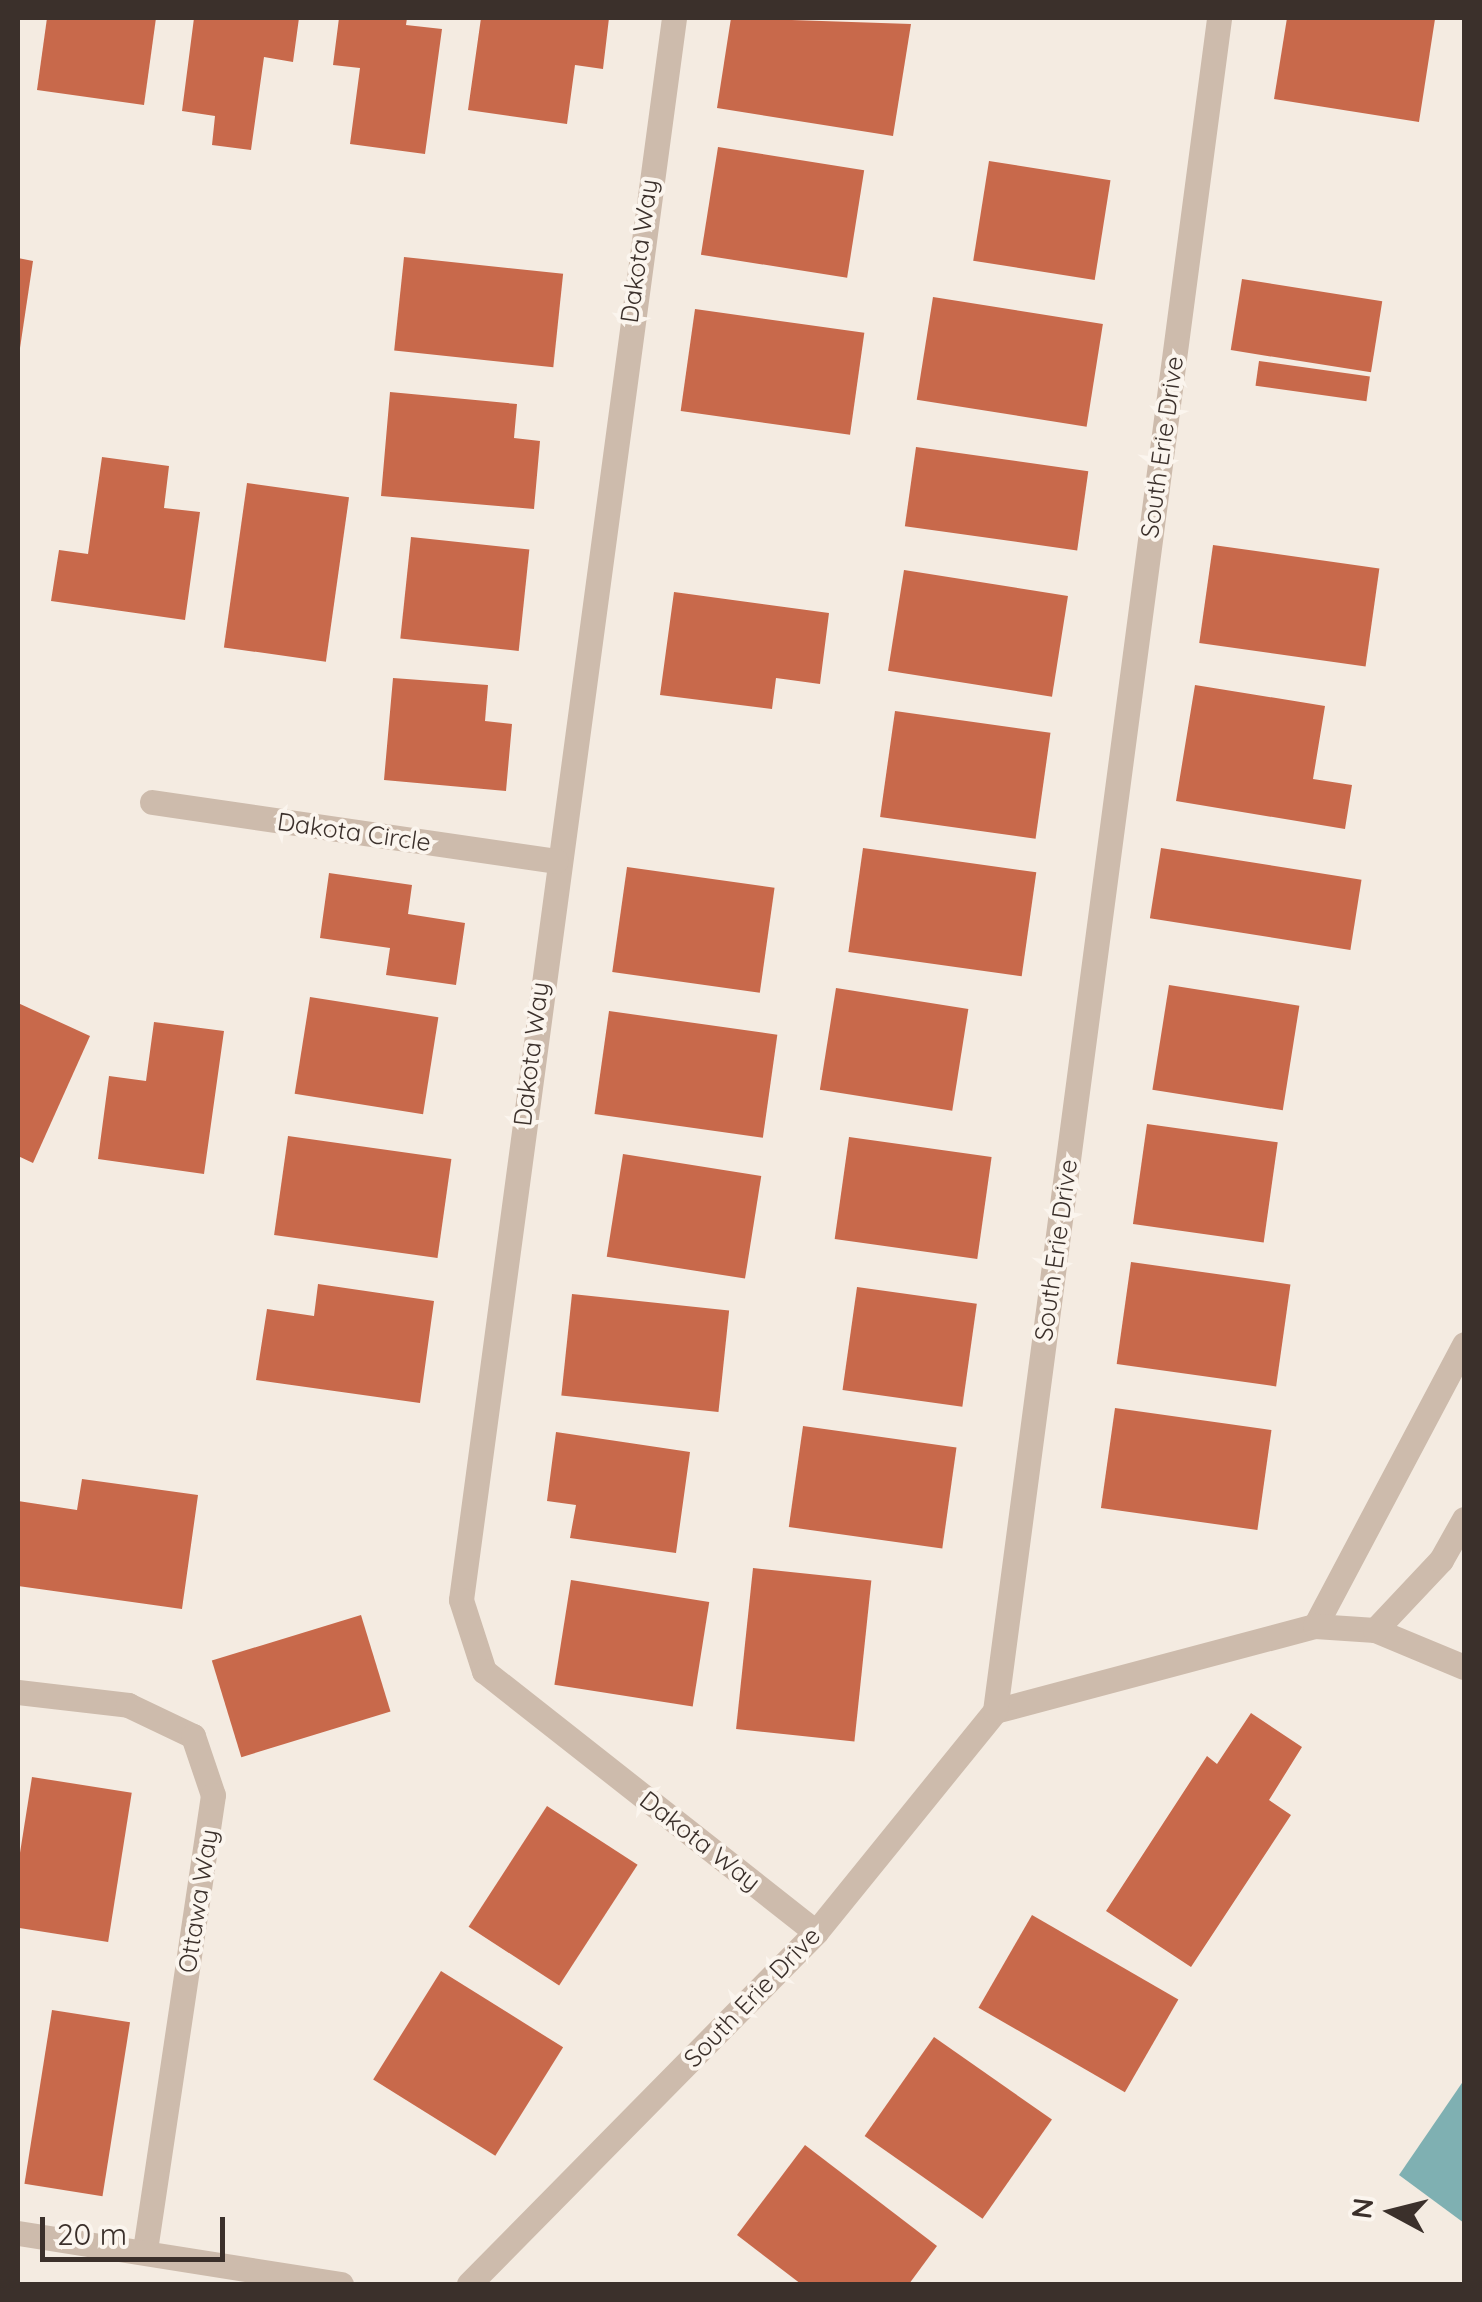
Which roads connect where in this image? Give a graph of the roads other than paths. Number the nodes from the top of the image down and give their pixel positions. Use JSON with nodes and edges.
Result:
{"nodes":[{"id":1,"x":674,"y":18,"type":"edge"},
{"id":2,"x":1219,"y":18,"type":"edge"},
{"id":3,"x":152,"y":802,"type":"dead end"},
{"id":4,"x":556,"y":861,"type":"junction"},
{"id":5,"x":1464,"y":1344,"type":"edge"},
{"id":6,"x":1464,"y":1519,"type":"edge"},
{"id":7,"x":1315,"y":1626,"type":"junction"},
{"id":8,"x":1375,"y":1630,"type":"junction"},
{"id":9,"x":1464,"y":1667,"type":"edge"},
{"id":10,"x":18,"y":1692,"type":"edge"},
{"id":11,"x":995,"y":1711,"type":"junction"},
{"id":12,"x":816,"y":1932,"type":"junction"},
{"id":13,"x":18,"y":2234,"type":"edge"},
{"id":14,"x":145,"y":2250,"type":"junction"},
{"id":15,"x":341,"y":2284,"type":"edge"},
{"id":16,"x":469,"y":2284,"type":"edge"}],
"edges":[{"from":1,"to":4,"type":"street","name":"Dakota Way"},
{"from":2,"to":11,"type":"street","name":"South Erie Drive"},
{"from":3,"to":4,"type":"street","name":"Dakota Circle"},
{"from":4,"to":12,"type":"street","name":"Dakota Way"},
{"from":5,"to":7,"type":"street"},
{"from":6,"to":8,"type":"street"},
{"from":7,"to":8,"type":"street"},
{"from":7,"to":11,"type":"street"},
{"from":8,"to":9,"type":"street"},
{"from":10,"to":14,"type":"street","name":"Ottawa Way"},
{"from":11,"to":12,"type":"street","name":"South Erie Drive"},
{"from":12,"to":16,"type":"street","name":"South Erie Drive"},
{"from":13,"to":14,"type":"street"},
{"from":14,"to":15,"type":"street"}]}
